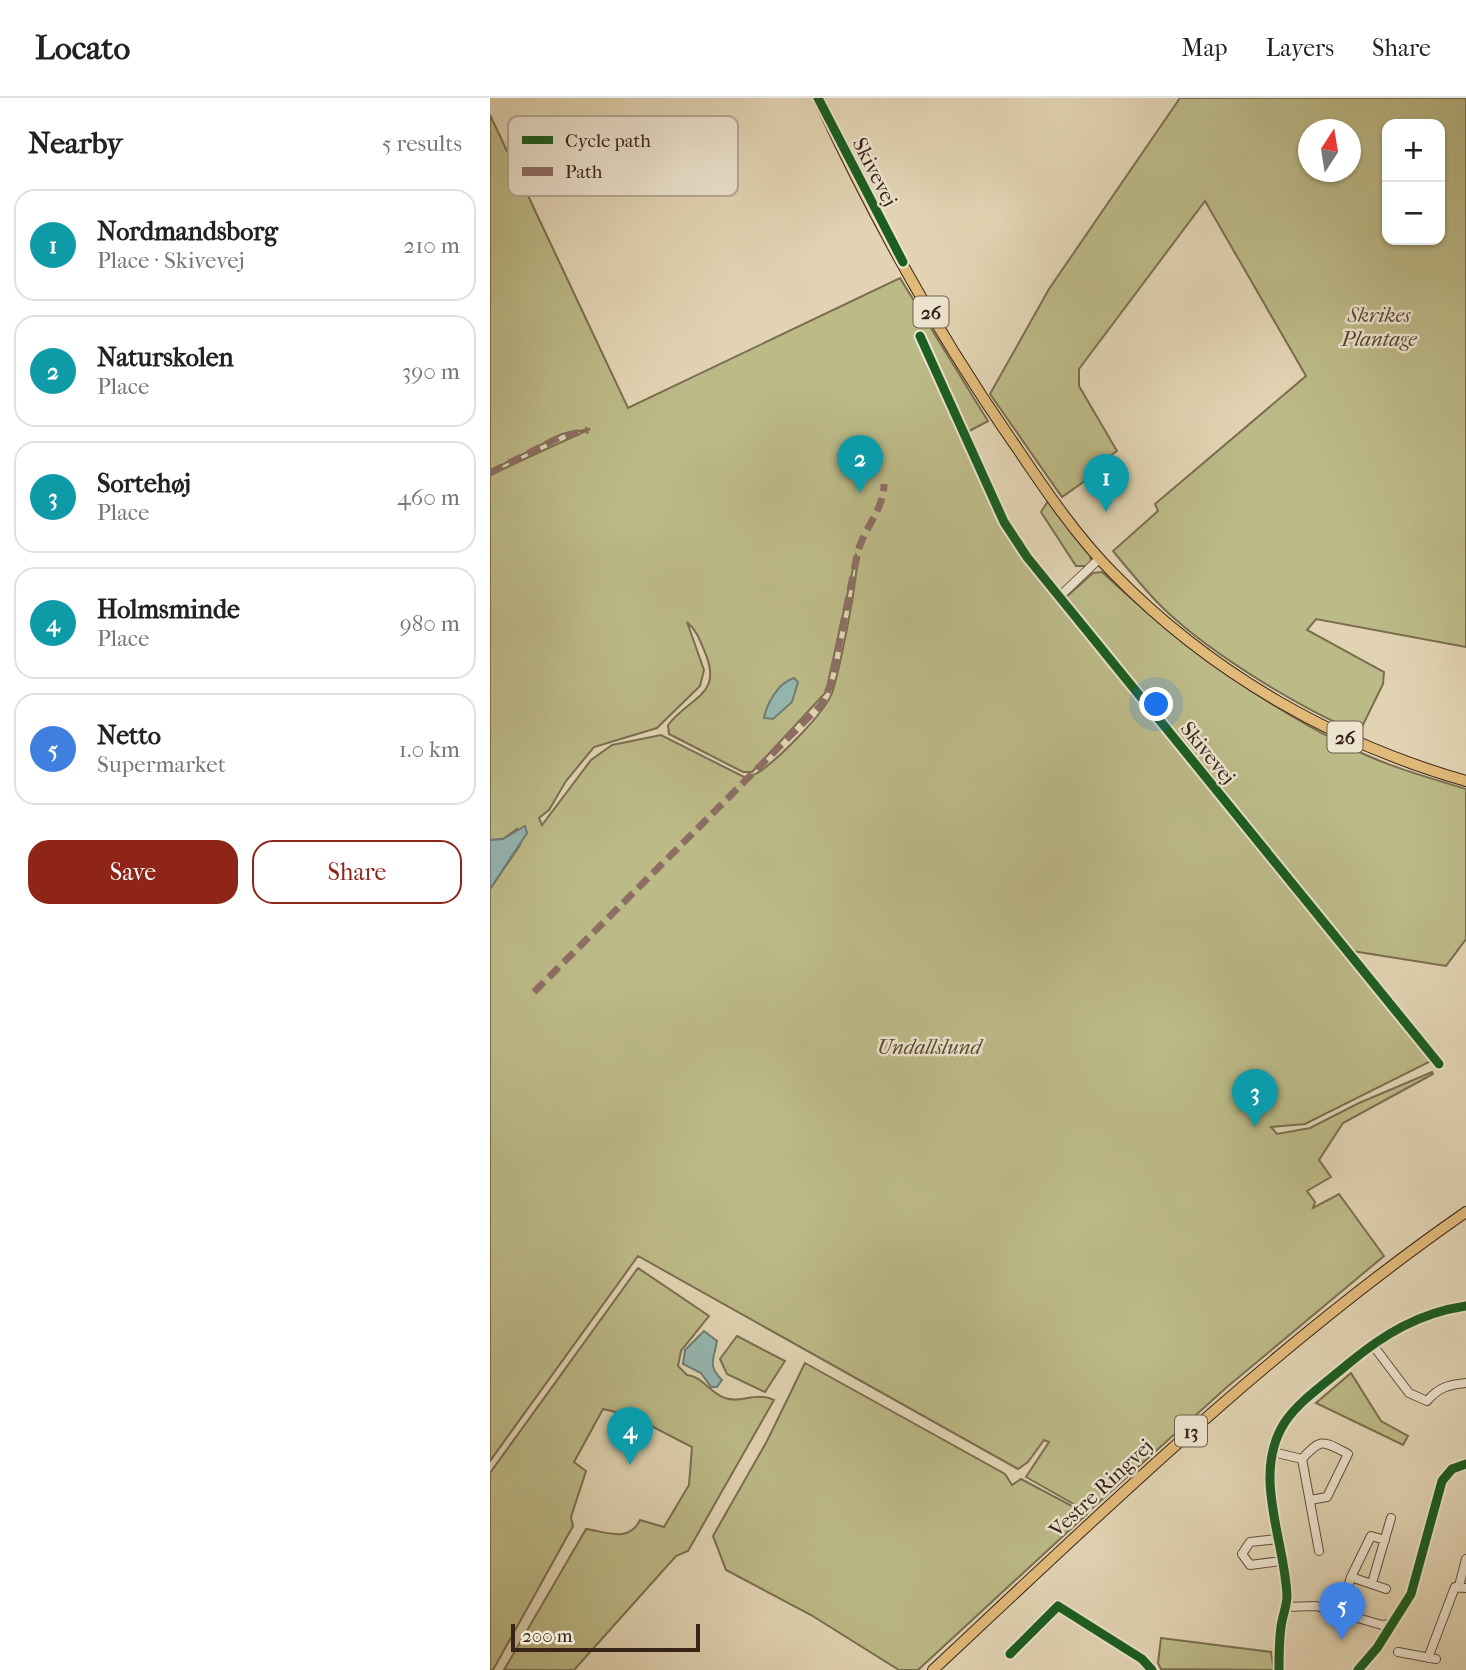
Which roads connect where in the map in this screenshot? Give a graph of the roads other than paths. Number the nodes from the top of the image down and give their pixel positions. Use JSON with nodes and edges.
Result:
{"nodes":[{"id":1,"x":818,"y":98,"type":"edge"},
{"id":2,"x":920,"y":336,"type":"dead end"},
{"id":3,"x":1100,"y":558,"type":"junction"},
{"id":4,"x":1059,"y":597,"type":"junction"},
{"id":5,"x":1466,"y":781,"type":"edge"},
{"id":6,"x":1439,"y":1064,"type":"dead end"},
{"id":7,"x":1466,"y":1212,"type":"edge"},
{"id":8,"x":1466,"y":1306,"type":"edge"},
{"id":9,"x":1372,"y":1344,"type":"junction"},
{"id":10,"x":1466,"y":1383,"type":"edge"},
{"id":11,"x":1273,"y":1451,"type":"junction"},
{"id":12,"x":1301,"y":1459,"type":"junction"},
{"id":13,"x":1466,"y":1464,"type":"edge"},
{"id":14,"x":1310,"y":1500,"type":"junction"},
{"id":15,"x":1436,"y":1501,"type":"dead end"},
{"id":16,"x":1391,"y":1518,"type":"dead end"},
{"id":17,"x":1432,"y":1519,"type":"dead end"},
{"id":18,"x":1278,"y":1539,"type":"junction"},
{"id":19,"x":1385,"y":1540,"type":"junction"},
{"id":20,"x":1319,"y":1551,"type":"dead end"},
{"id":21,"x":1466,"y":1559,"type":"edge"},
{"id":22,"x":1282,"y":1561,"type":"junction"},
{"id":23,"x":1351,"y":1577,"type":"junction"},
{"id":24,"x":1372,"y":1583,"type":"junction"},
{"id":25,"x":1463,"y":1587,"type":"edge"},
{"id":26,"x":1386,"y":1590,"type":"dead end"},
{"id":27,"x":1285,"y":1608,"type":"junction"},
{"id":28,"x":1340,"y":1613,"type":"junction"},
{"id":29,"x":1398,"y":1652,"type":"dead end"},
{"id":30,"x":1010,"y":1654,"type":"dead end"},
{"id":31,"x":933,"y":1670,"type":"edge"},
{"id":32,"x":1152,"y":1670,"type":"edge"},
{"id":33,"x":1279,"y":1670,"type":"edge"}],
"edges":[{"from":1,"to":3,"type":"main road","name":"Skivevej","number":"26"},
{"from":2,"to":4,"type":"street","name":"Skivevej"},
{"from":3,"to":4,"type":"street"},
{"from":3,"to":5,"type":"main road","name":"Skivevej","number":"26"},
{"from":4,"to":6,"type":"street","name":"Skivevej"},
{"from":7,"to":31,"type":"main road","name":"Vestre Ringvej","number":"13"},
{"from":8,"to":9,"type":"street"},
{"from":9,"to":10,"type":"street"},
{"from":9,"to":11,"type":"street"},
{"from":11,"to":12,"type":"street"},
{"from":11,"to":18,"type":"street"},
{"from":12,"to":14,"type":"street"},
{"from":12,"to":14,"type":"street"},
{"from":13,"to":15,"type":"street"},
{"from":14,"to":20,"type":"street"},
{"from":16,"to":19,"type":"street"},
{"from":17,"to":28,"type":"street"},
{"from":18,"to":22,"type":"street"},
{"from":18,"to":22,"type":"street"},
{"from":19,"to":23,"type":"street"},
{"from":19,"to":24,"type":"street"},
{"from":21,"to":25,"type":"street"},
{"from":22,"to":27,"type":"street"},
{"from":23,"to":24,"type":"street"},
{"from":23,"to":28,"type":"street"},
{"from":24,"to":26,"type":"street"},
{"from":25,"to":29,"type":"street"},
{"from":27,"to":28,"type":"street"},
{"from":27,"to":33,"type":"street"},
{"from":30,"to":32,"type":"street"}]}
